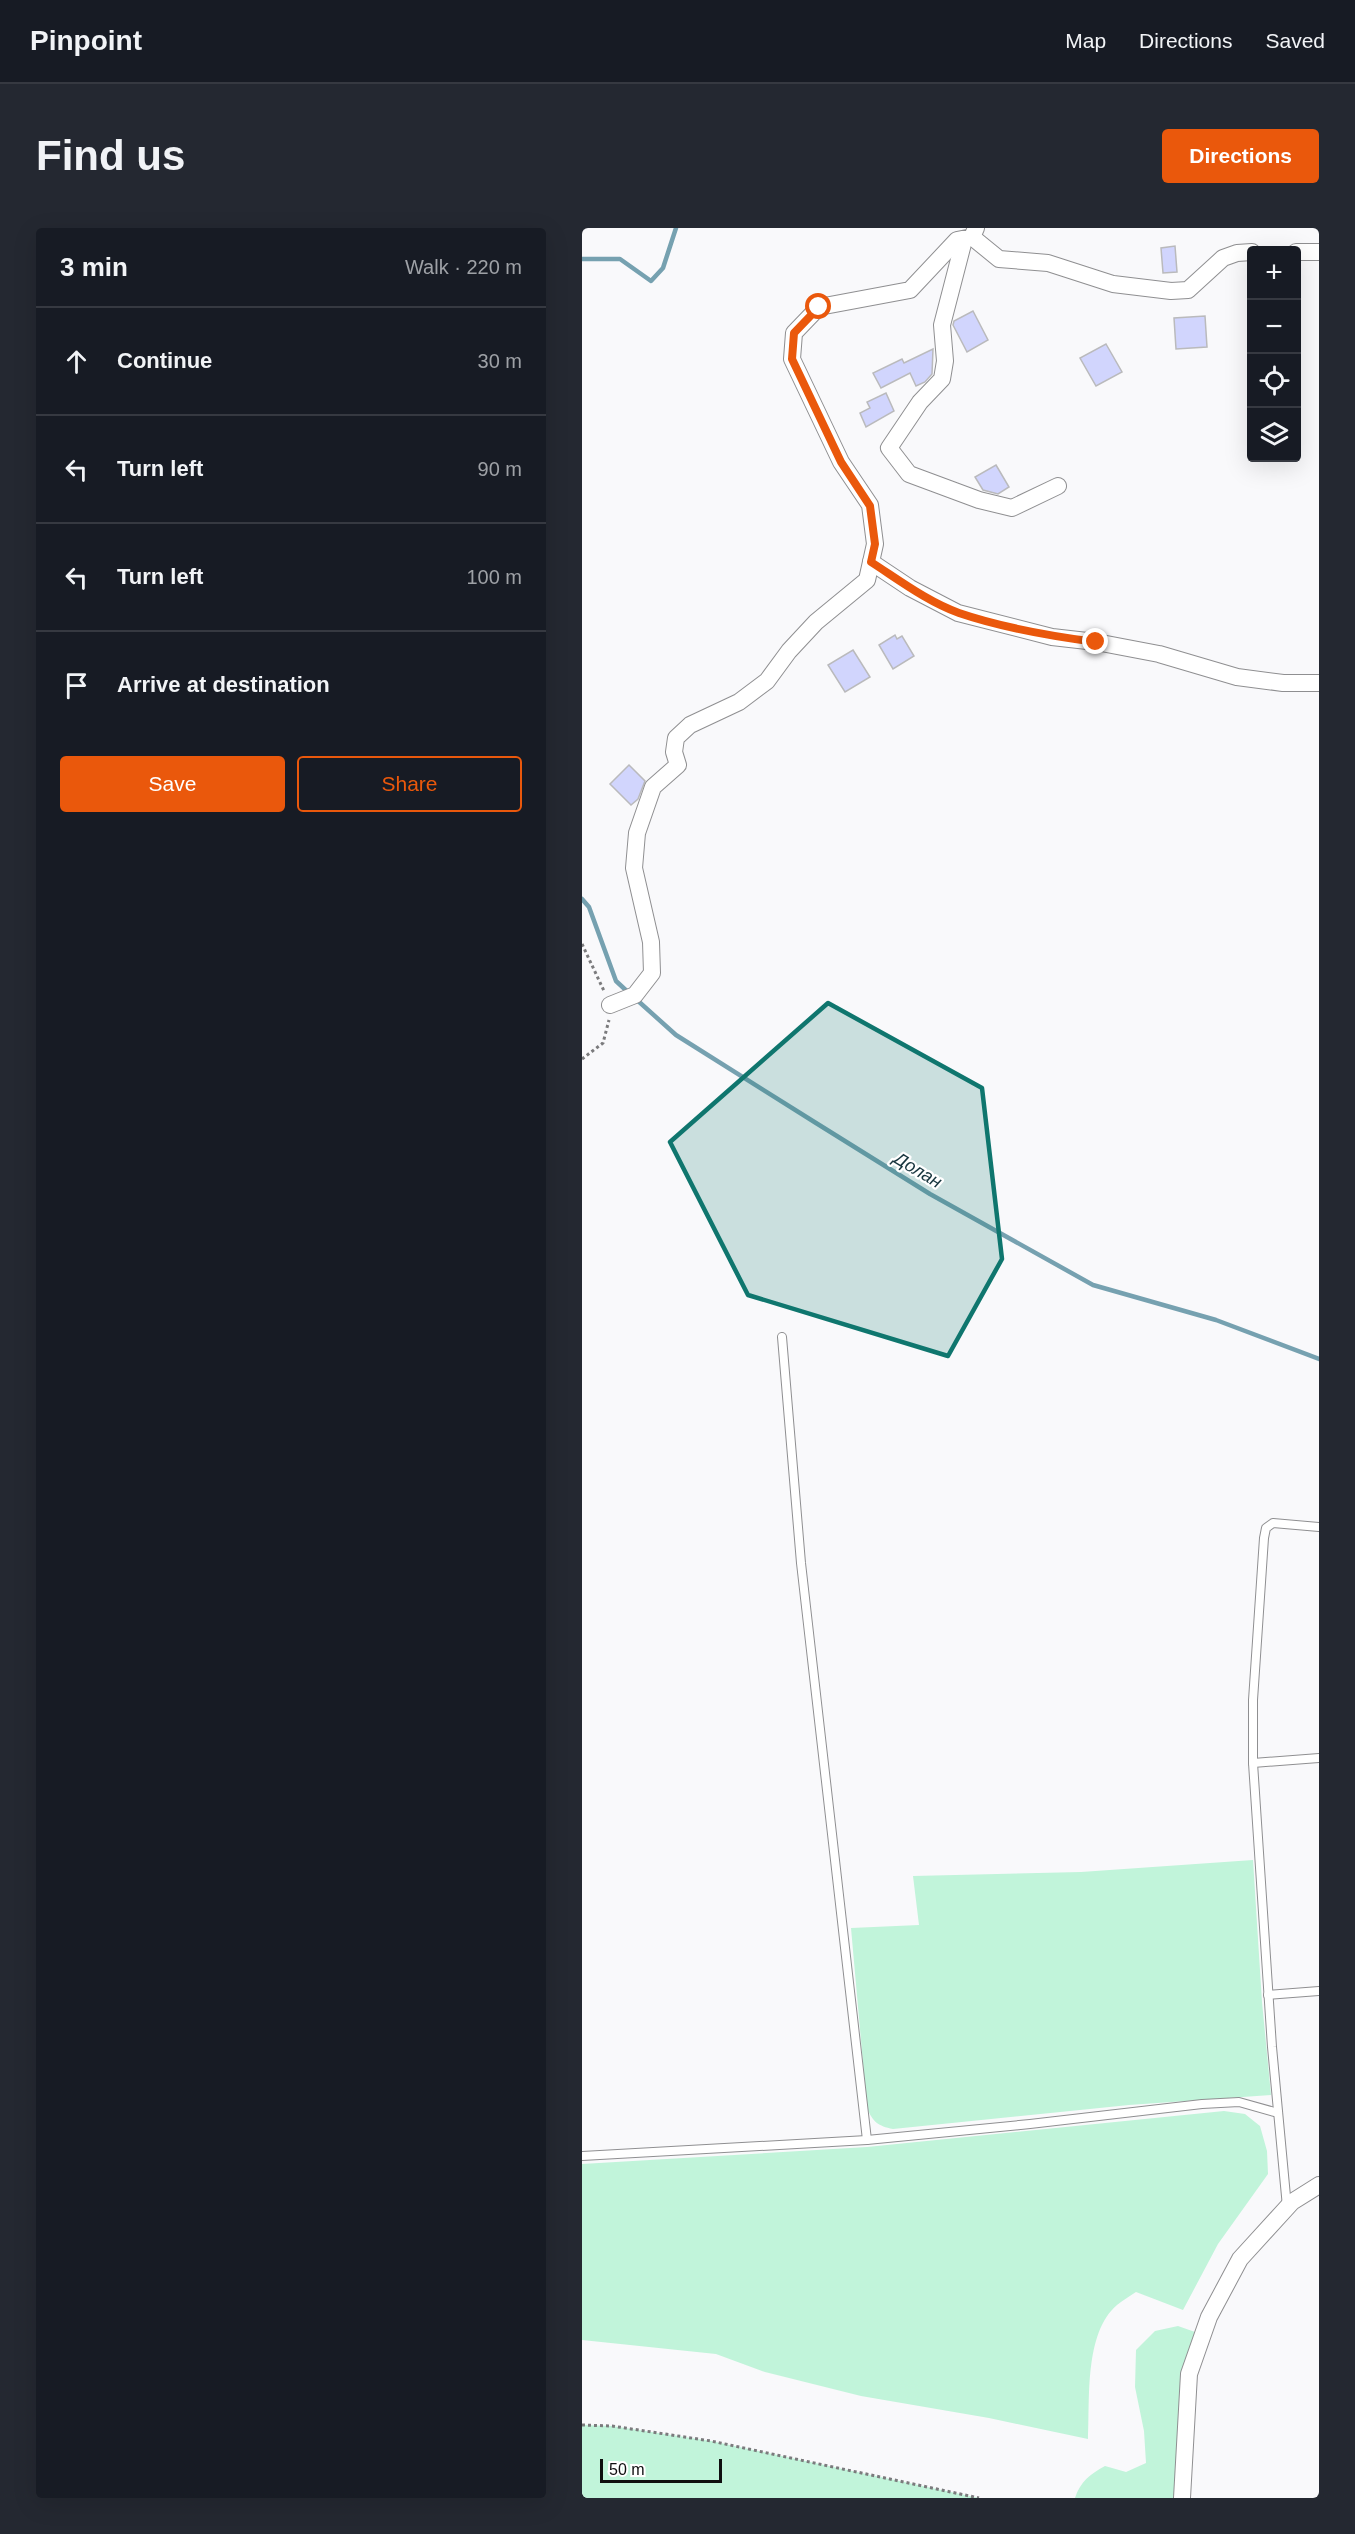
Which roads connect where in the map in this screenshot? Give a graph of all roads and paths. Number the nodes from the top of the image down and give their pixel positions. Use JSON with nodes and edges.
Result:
{"nodes":[{"id":1,"x":971,"y":235,"type":"edge"},
{"id":2,"x":1247,"y":252,"type":"edge"},
{"id":3,"x":1301,"y":252,"type":"edge"},
{"id":4,"x":1319,"y":252,"type":"edge"},
{"id":5,"x":1058,"y":486,"type":"dead end"},
{"id":6,"x":871,"y":562,"type":"junction"},
{"id":7,"x":1319,"y":683,"type":"edge"},
{"id":8,"x":610,"y":1005,"type":"dead end"},
{"id":9,"x":782,"y":1337,"type":"dead end"},
{"id":10,"x":1319,"y":1527,"type":"edge"},
{"id":11,"x":1319,"y":1758,"type":"edge"},
{"id":12,"x":1254,"y":1763,"type":"junction"},
{"id":13,"x":1319,"y":1991,"type":"edge"},
{"id":14,"x":1268,"y":1995,"type":"junction"},
{"id":15,"x":1278,"y":2113,"type":"junction"},
{"id":16,"x":867,"y":2140,"type":"junction"},
{"id":17,"x":582,"y":2156,"type":"edge"},
{"id":18,"x":1319,"y":2186,"type":"edge"},
{"id":19,"x":1287,"y":2207,"type":"junction"},
{"id":20,"x":582,"y":2425,"type":"edge"},
{"id":21,"x":979,"y":2498,"type":"edge"},
{"id":22,"x":1182,"y":2498,"type":"edge"}],
"edges":[{"from":1,"to":2,"type":"street"},
{"from":1,"to":5,"type":"street"},
{"from":1,"to":6,"type":"street"},
{"from":3,"to":4,"type":"street"},
{"from":6,"to":7,"type":"street"},
{"from":6,"to":8,"type":"street"},
{"from":9,"to":16,"type":"lane"},
{"from":10,"to":12,"type":"lane"},
{"from":11,"to":12,"type":"lane"},
{"from":12,"to":14,"type":"lane"},
{"from":13,"to":14,"type":"lane"},
{"from":14,"to":15,"type":"lane"},
{"from":15,"to":16,"type":"lane"},
{"from":15,"to":19,"type":"lane"},
{"from":16,"to":17,"type":"lane"},
{"from":18,"to":19,"type":"street"},
{"from":19,"to":22,"type":"street"},
{"from":20,"to":21,"type":"path"}]}
